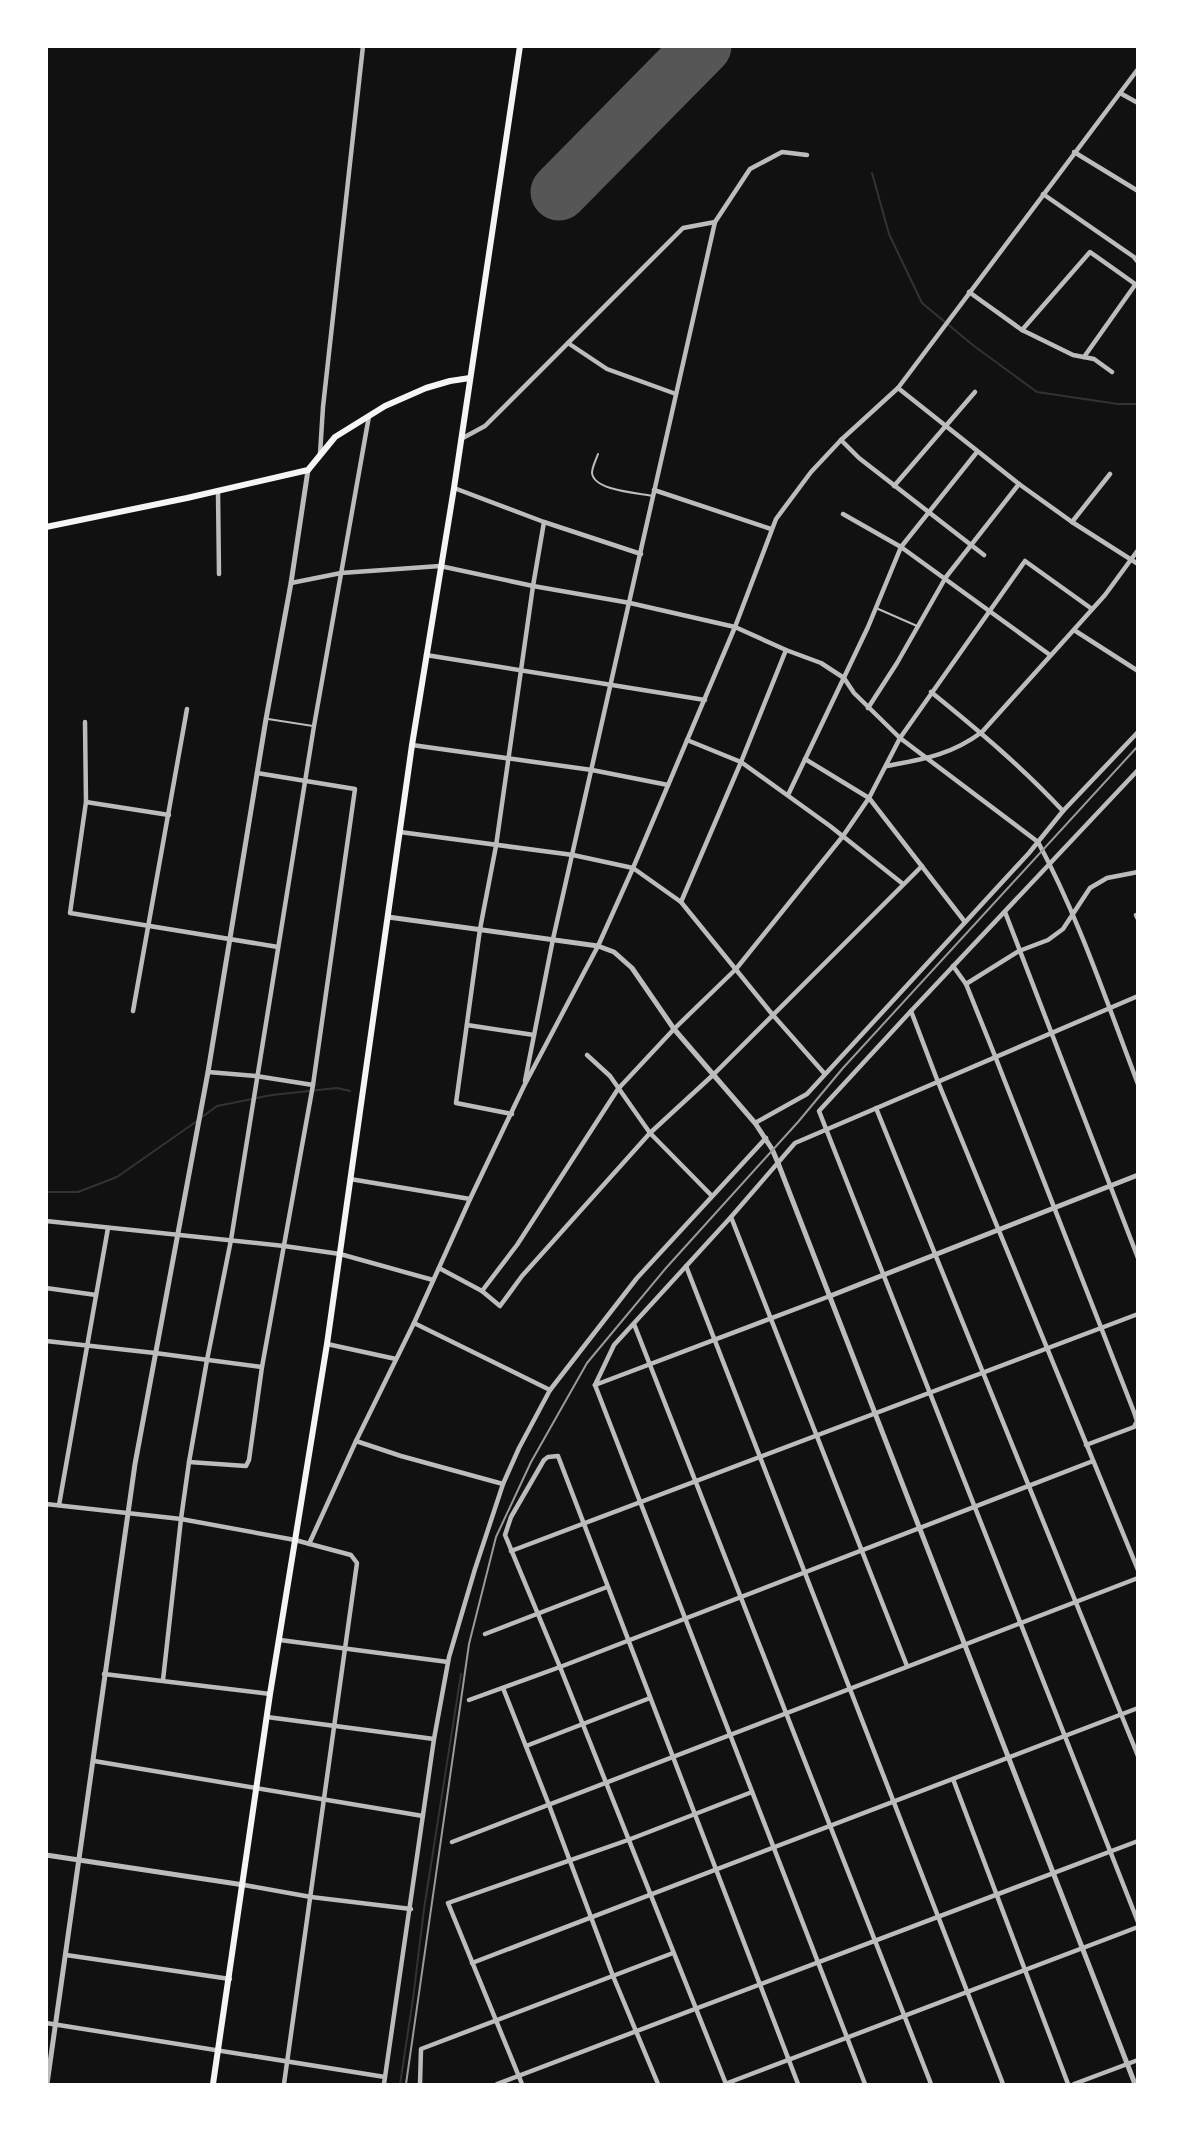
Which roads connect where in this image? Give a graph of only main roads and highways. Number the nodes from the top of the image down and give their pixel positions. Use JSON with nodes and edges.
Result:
{"nodes":[{"id":1,"x":520,"y":46,"type":"edge"},
{"id":2,"x":470,"y":378,"type":"junction"},
{"id":3,"x":46,"y":527,"type":"edge"},
{"id":4,"x":213,"y":2085,"type":"edge"}],
"edges":[{"from":1,"to":2,"type":"main road"},
{"from":2,"to":3,"type":"main road"},
{"from":2,"to":4,"type":"main road"}]}
